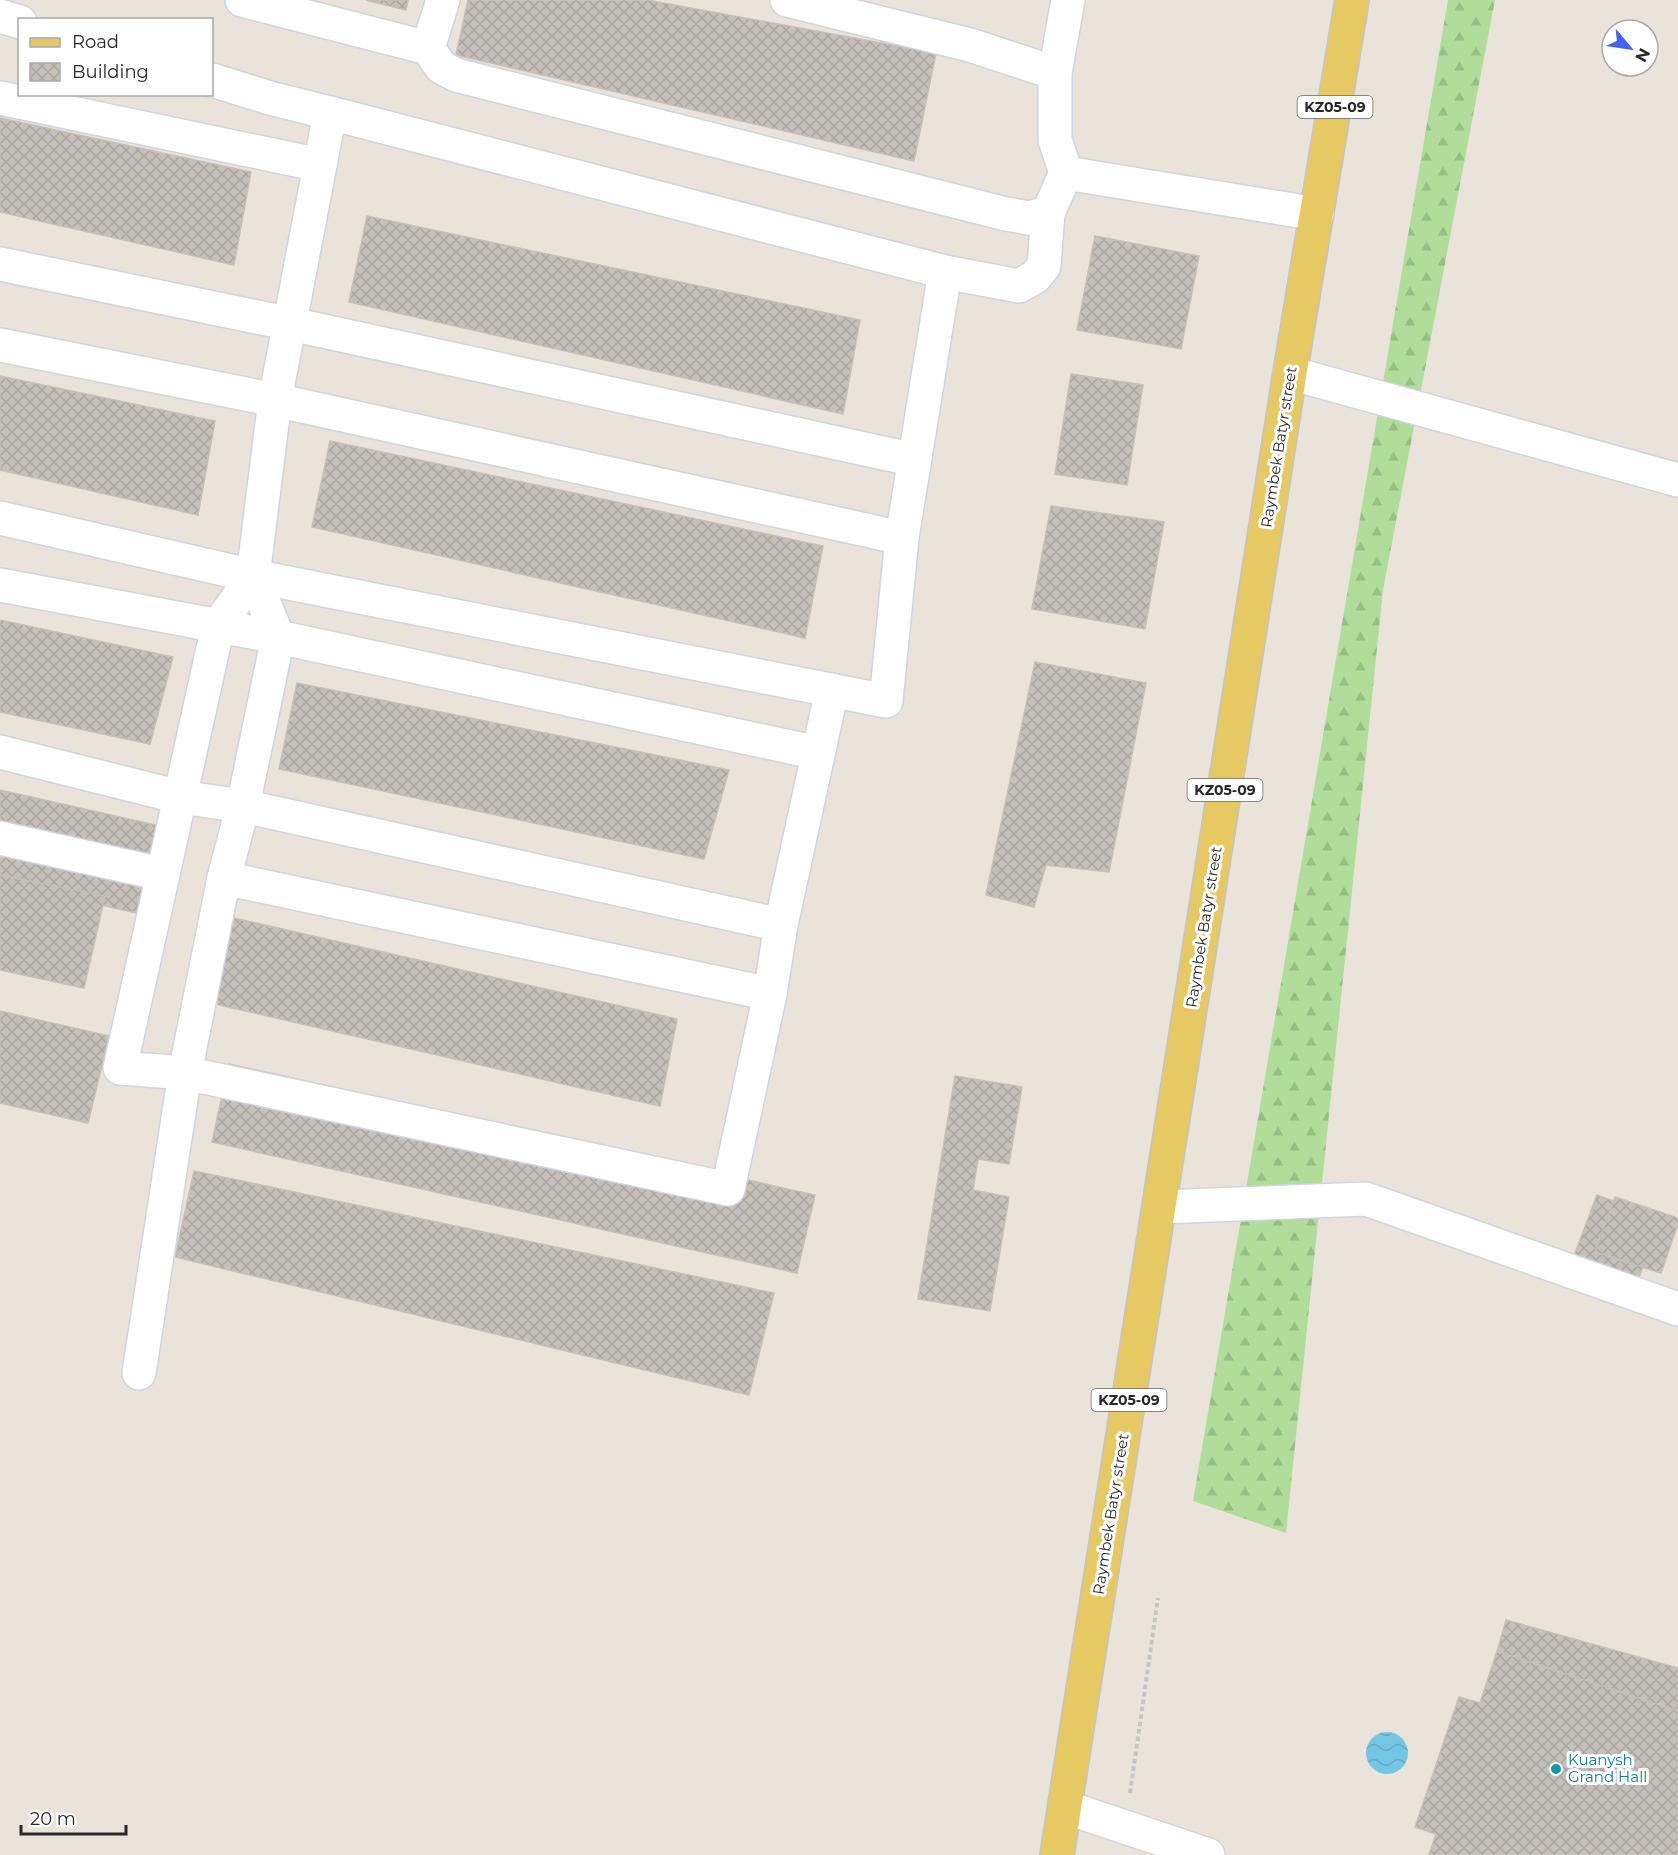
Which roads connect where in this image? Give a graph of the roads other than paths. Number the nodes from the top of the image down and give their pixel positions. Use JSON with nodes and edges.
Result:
{"nodes":[{"id":1,"x":242,"y":0,"type":"edge"},
{"id":2,"x":443,"y":0,"type":"edge"},
{"id":3,"x":787,"y":0,"type":"edge"},
{"id":4,"x":1068,"y":0,"type":"edge"},
{"id":5,"x":1352,"y":0,"type":"edge"},
{"id":6,"x":0,"y":16,"type":"edge"},
{"id":7,"x":18,"y":21,"type":"edge"},
{"id":8,"x":428,"y":48,"type":"junction"},
{"id":9,"x":1055,"y":73,"type":"junction"},
{"id":10,"x":213,"y":80,"type":"edge"},
{"id":11,"x":0,"y":98,"type":"edge"},
{"id":12,"x":330,"y":113,"type":"junction"},
{"id":13,"x":320,"y":165,"type":"junction"},
{"id":14,"x":1066,"y":173,"type":"junction"},
{"id":15,"x":1048,"y":213,"type":"junction"},
{"id":16,"x":1317,"y":214,"type":"junction"},
{"id":17,"x":0,"y":264,"type":"edge"},
{"id":18,"x":945,"y":272,"type":"junction"},
{"id":19,"x":291,"y":324,"type":"junction"},
{"id":20,"x":0,"y":345,"type":"edge"},
{"id":21,"x":1290,"y":373,"type":"junction"},
{"id":22,"x":275,"y":400,"type":"junction"},
{"id":23,"x":915,"y":460,"type":"junction"},
{"id":24,"x":1678,"y":480,"type":"edge"},
{"id":25,"x":0,"y":518,"type":"edge"},
{"id":26,"x":902,"y":538,"type":"junction"},
{"id":27,"x":253,"y":576,"type":"junction"},
{"id":28,"x":0,"y":585,"type":"edge"},
{"id":29,"x":218,"y":626,"type":"junction"},
{"id":30,"x":278,"y":637,"type":"junction"},
{"id":31,"x":832,"y":690,"type":"junction"},
{"id":32,"x":0,"y":752,"type":"edge"},
{"id":33,"x":818,"y":753,"type":"junction"},
{"id":34,"x":180,"y":797,"type":"junction"},
{"id":35,"x":243,"y":806,"type":"junction"},
{"id":36,"x":0,"y":838,"type":"edge"},
{"id":37,"x":162,"y":874,"type":"junction"},
{"id":38,"x":224,"y":878,"type":"junction"},
{"id":39,"x":781,"y":925,"type":"junction"},
{"id":40,"x":770,"y":994,"type":"junction"},
{"id":41,"x":184,"y":1073,"type":"junction"},
{"id":42,"x":1160,"y":1208,"type":"junction"},
{"id":43,"x":1678,"y":1309,"type":"edge"},
{"id":44,"x":139,"y":1373,"type":"dead end"},
{"id":45,"x":1065,"y":1807,"type":"junction"},
{"id":46,"x":1057,"y":1855,"type":"edge"},
{"id":47,"x":1208,"y":1855,"type":"edge"}],
"edges":[{"from":1,"to":8,"type":"street"},
{"from":2,"to":8,"type":"street"},
{"from":3,"to":9,"type":"street"},
{"from":4,"to":9,"type":"street"},
{"from":5,"to":16,"type":"main road","name":"Raymbek Batyr street","number":"KZ05-09"},
{"from":6,"to":7,"type":"street"},
{"from":8,"to":15,"type":"street"},
{"from":9,"to":14,"type":"street"},
{"from":10,"to":12,"type":"street"},
{"from":11,"to":13,"type":"street"},
{"from":12,"to":13,"type":"street"},
{"from":12,"to":18,"type":"street"},
{"from":13,"to":19,"type":"street"},
{"from":14,"to":15,"type":"street"},
{"from":14,"to":16,"type":"street"},
{"from":15,"to":18,"type":"street"},
{"from":16,"to":21,"type":"main road","name":"Raymbek Batyr street","number":"KZ05-09"},
{"from":17,"to":19,"type":"street"},
{"from":18,"to":23,"type":"street"},
{"from":19,"to":22,"type":"street"},
{"from":19,"to":23,"type":"street"},
{"from":20,"to":22,"type":"street"},
{"from":21,"to":24,"type":"street"},
{"from":21,"to":42,"type":"main road","name":"Raymbek Batyr street","number":"KZ05-09"},
{"from":22,"to":26,"type":"street"},
{"from":22,"to":27,"type":"street"},
{"from":23,"to":26,"type":"street"},
{"from":25,"to":27,"type":"street"},
{"from":26,"to":31,"type":"street"},
{"from":27,"to":29,"type":"street"},
{"from":27,"to":30,"type":"street"},
{"from":27,"to":31,"type":"street"},
{"from":28,"to":29,"type":"street"},
{"from":29,"to":30,"type":"street"},
{"from":29,"to":34,"type":"street"},
{"from":30,"to":33,"type":"street"},
{"from":30,"to":35,"type":"street"},
{"from":31,"to":33,"type":"street"},
{"from":32,"to":34,"type":"street"},
{"from":33,"to":39,"type":"street"},
{"from":34,"to":35,"type":"street"},
{"from":34,"to":37,"type":"street"},
{"from":35,"to":38,"type":"street"},
{"from":35,"to":39,"type":"street"},
{"from":36,"to":37,"type":"street"},
{"from":37,"to":41,"type":"street"},
{"from":38,"to":40,"type":"street"},
{"from":38,"to":41,"type":"street"},
{"from":39,"to":40,"type":"street"},
{"from":40,"to":41,"type":"street"},
{"from":41,"to":44,"type":"street"},
{"from":42,"to":43,"type":"street"},
{"from":42,"to":45,"type":"main road","name":"Raymbek Batyr street","number":"KZ05-09"},
{"from":45,"to":46,"type":"main road","name":"Raymbek Batyr street","number":"KZ05-09"},
{"from":45,"to":47,"type":"street"}]}
